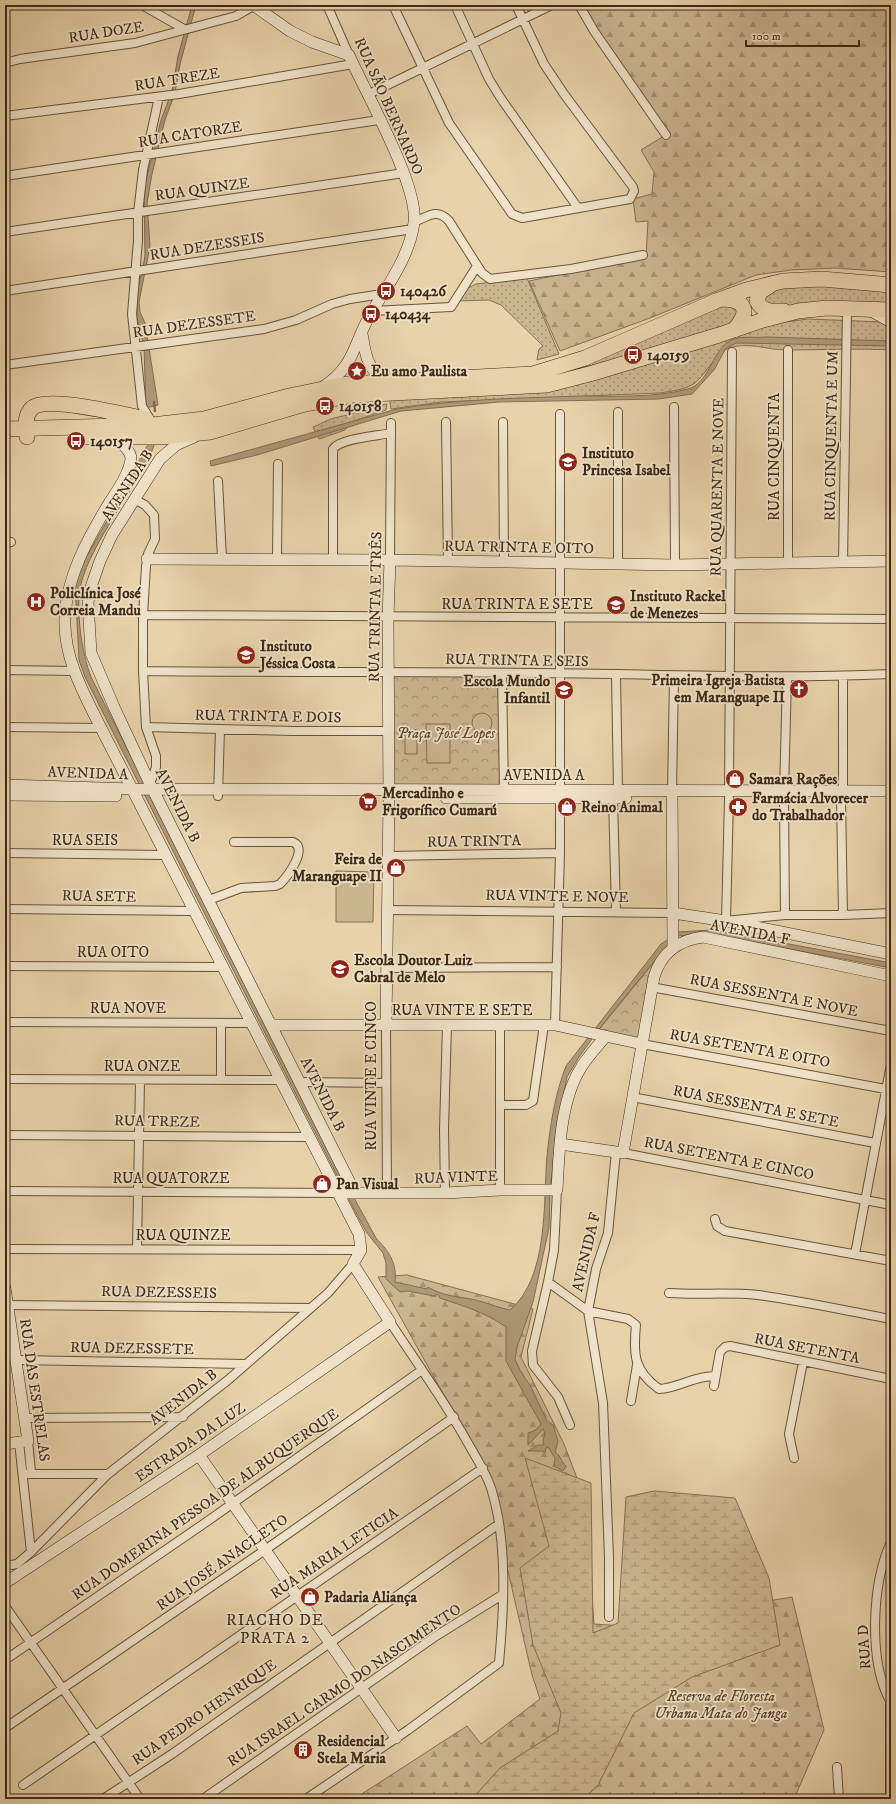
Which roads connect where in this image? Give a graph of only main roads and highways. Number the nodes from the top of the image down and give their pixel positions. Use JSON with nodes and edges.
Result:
{"nodes":[{"id":1,"x":774,"y":283,"type":"junction"},
{"id":2,"x":891,"y":284,"type":"edge"},
{"id":3,"x":722,"y":299,"type":"junction"},
{"id":4,"x":891,"y":310,"type":"edge"},
{"id":5,"x":798,"y":311,"type":"junction"},
{"id":6,"x":734,"y":330,"type":"junction"},
{"id":7,"x":151,"y":423,"type":"junction"},
{"id":8,"x":5,"y":429,"type":"edge"},
{"id":9,"x":26,"y":432,"type":"junction"},
{"id":10,"x":5,"y":438,"type":"edge"}],
"edges":[{"from":1,"to":2,"type":"highway"},
{"from":1,"to":3,"type":"highway"},
{"from":1,"to":5,"type":"highway"},
{"from":3,"to":6,"type":"highway"},
{"from":3,"to":7,"type":"highway"},
{"from":4,"to":5,"type":"highway"},
{"from":5,"to":6,"type":"highway"},
{"from":6,"to":9,"type":"highway"},
{"from":7,"to":9,"type":"highway"},
{"from":7,"to":9,"type":"highway"},
{"from":8,"to":9,"type":"highway"},
{"from":9,"to":10,"type":"highway"}]}
